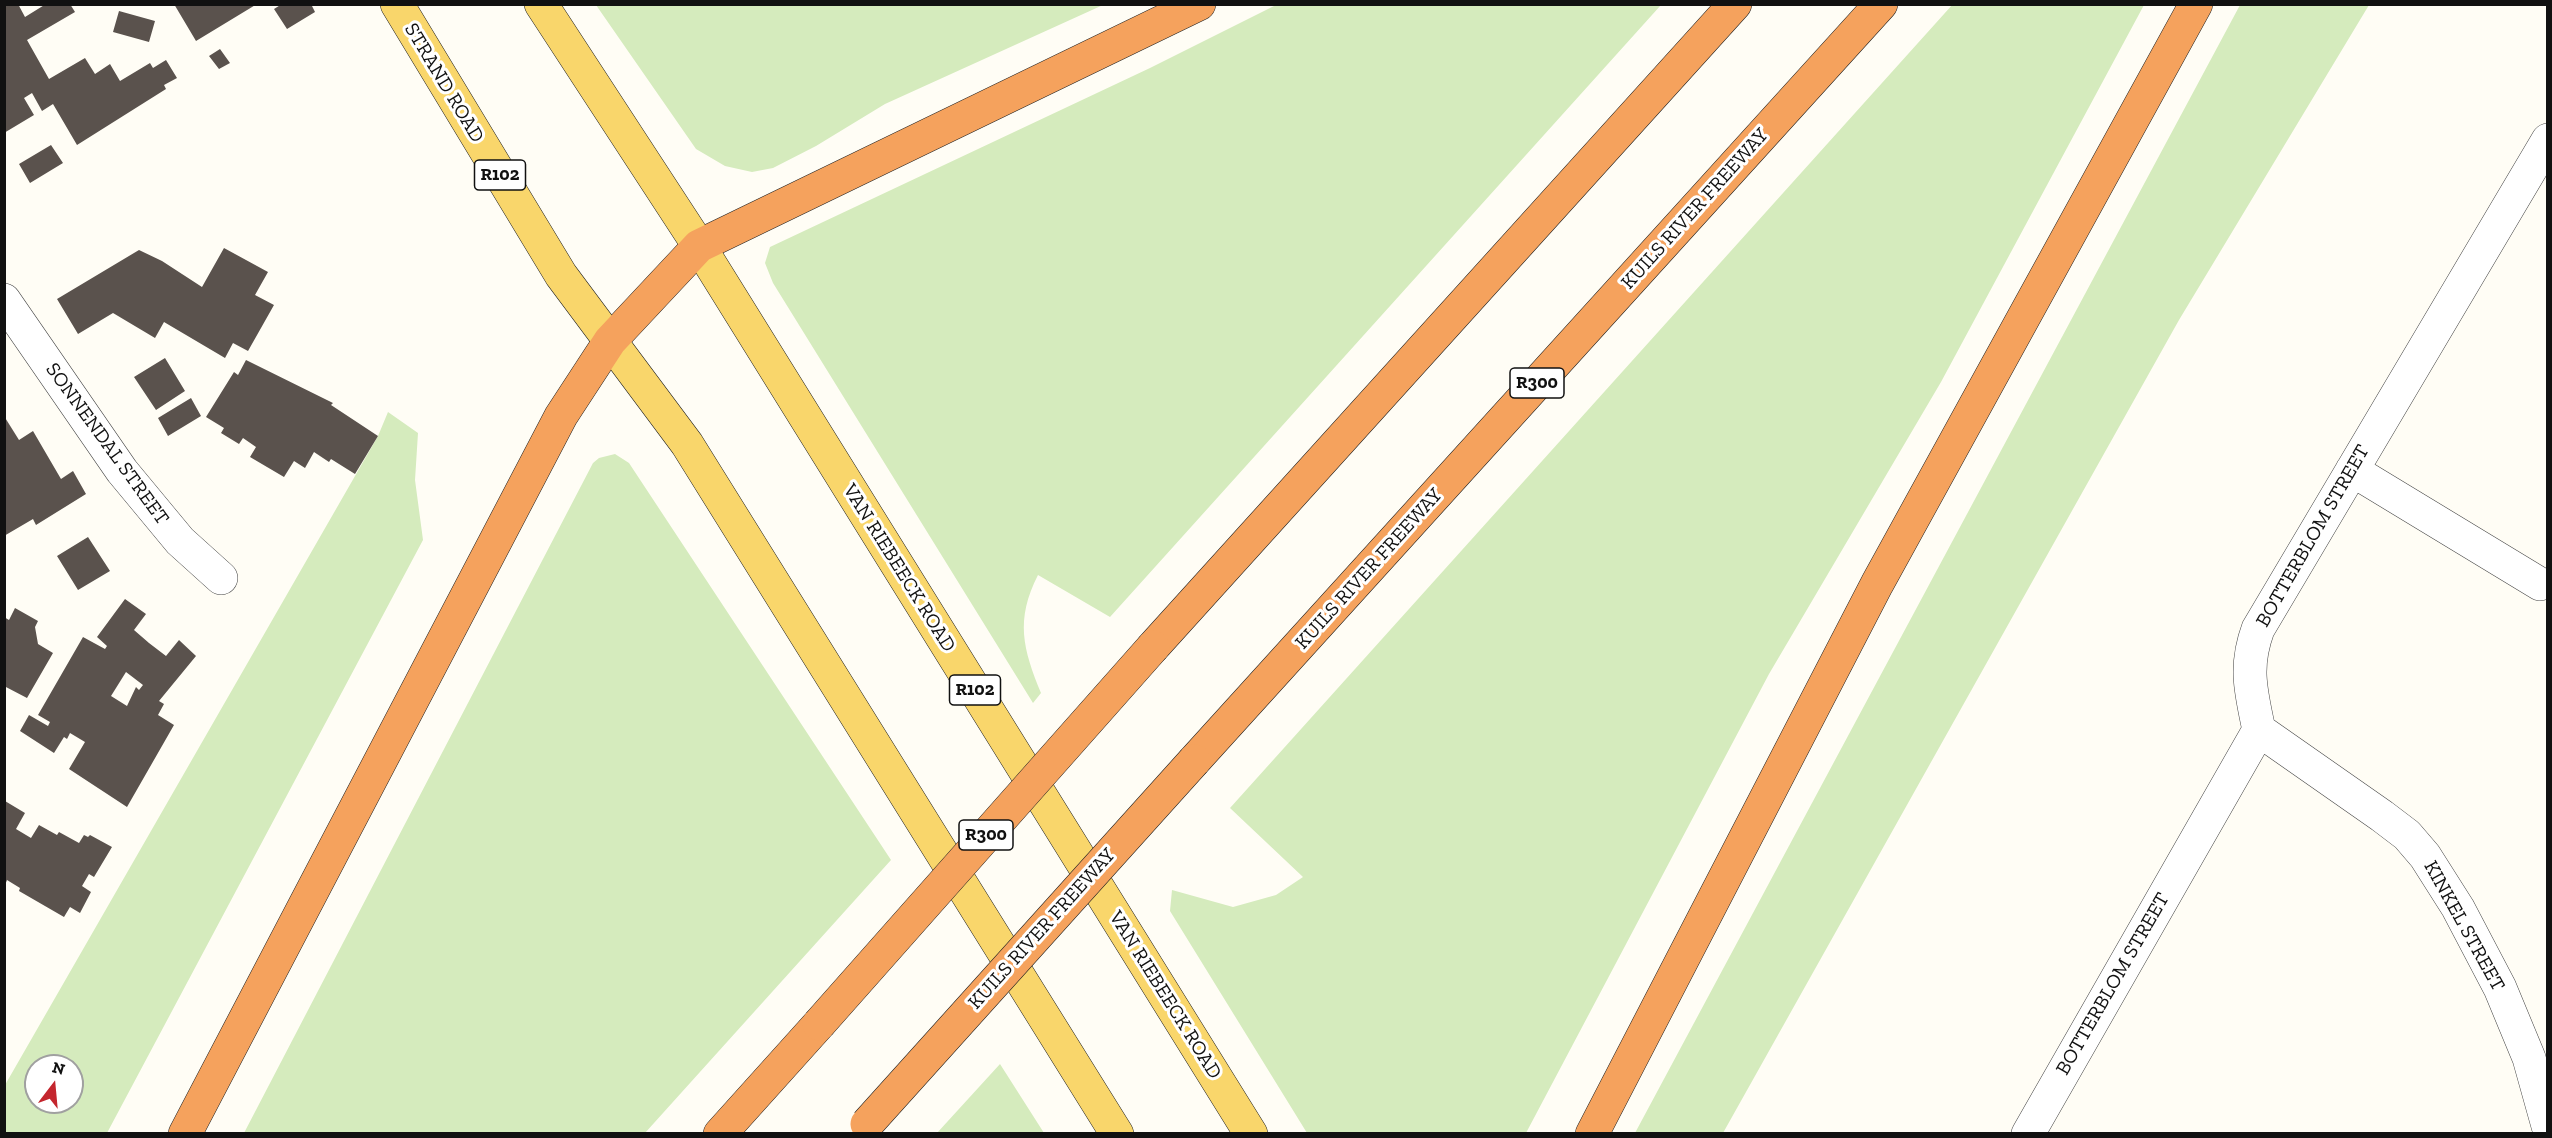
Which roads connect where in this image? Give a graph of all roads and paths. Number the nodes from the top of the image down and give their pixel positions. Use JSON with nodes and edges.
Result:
{"nodes":[{"id":1,"x":398,"y":4,"type":"edge"},
{"id":2,"x":541,"y":4,"type":"edge"},
{"id":3,"x":1199,"y":4,"type":"edge"},
{"id":4,"x":1735,"y":4,"type":"edge"},
{"id":5,"x":1881,"y":4,"type":"edge"},
{"id":6,"x":2196,"y":4,"type":"edge"},
{"id":7,"x":2547,"y":141,"type":"edge"},
{"id":8,"x":699,"y":246,"type":"junction"},
{"id":9,"x":4,"y":300,"type":"edge"},
{"id":10,"x":610,"y":341,"type":"junction"},
{"id":11,"x":2352,"y":470,"type":"junction"},
{"id":12,"x":221,"y":578,"type":"dead end"},
{"id":13,"x":2540,"y":584,"type":"dead end"},
{"id":14,"x":2259,"y":730,"type":"junction"},
{"id":15,"x":2547,"y":1126,"type":"edge"},
{"id":16,"x":862,"y":1129,"type":"edge"},
{"id":17,"x":184,"y":1134,"type":"edge"},
{"id":18,"x":720,"y":1134,"type":"edge"},
{"id":19,"x":1117,"y":1134,"type":"edge"},
{"id":20,"x":1251,"y":1134,"type":"edge"},
{"id":21,"x":1592,"y":1134,"type":"edge"},
{"id":22,"x":2028,"y":1134,"type":"edge"}],
"edges":[{"from":1,"to":10,"type":"main road","name":"STRAND ROAD","number":"R102"},
{"from":2,"to":8,"type":"main road","number":"R102"},
{"from":3,"to":8,"type":"highway"},
{"from":4,"to":18,"type":"highway","number":"R300","bridge":true},
{"from":5,"to":16,"type":"highway","name":"KUILS RIVER FREEWAY","number":"R300","bridge":true},
{"from":6,"to":21,"type":"highway"},
{"from":7,"to":11,"type":"street","name":"BOTTERBLOM STREET"},
{"from":8,"to":10,"type":"highway"},
{"from":8,"to":20,"type":"main road","name":"VAN RIEBEECK ROAD","number":"R102"},
{"from":9,"to":12,"type":"street","name":"SONNENDAL STREET"},
{"from":10,"to":17,"type":"highway"},
{"from":10,"to":19,"type":"main road","number":"R102"},
{"from":11,"to":13,"type":"street"},
{"from":11,"to":14,"type":"street","name":"BOTTERBLOM STREET"},
{"from":14,"to":15,"type":"street","name":"KINKEL STREET"},
{"from":14,"to":22,"type":"street","name":"BOTTERBLOM STREET"}]}
